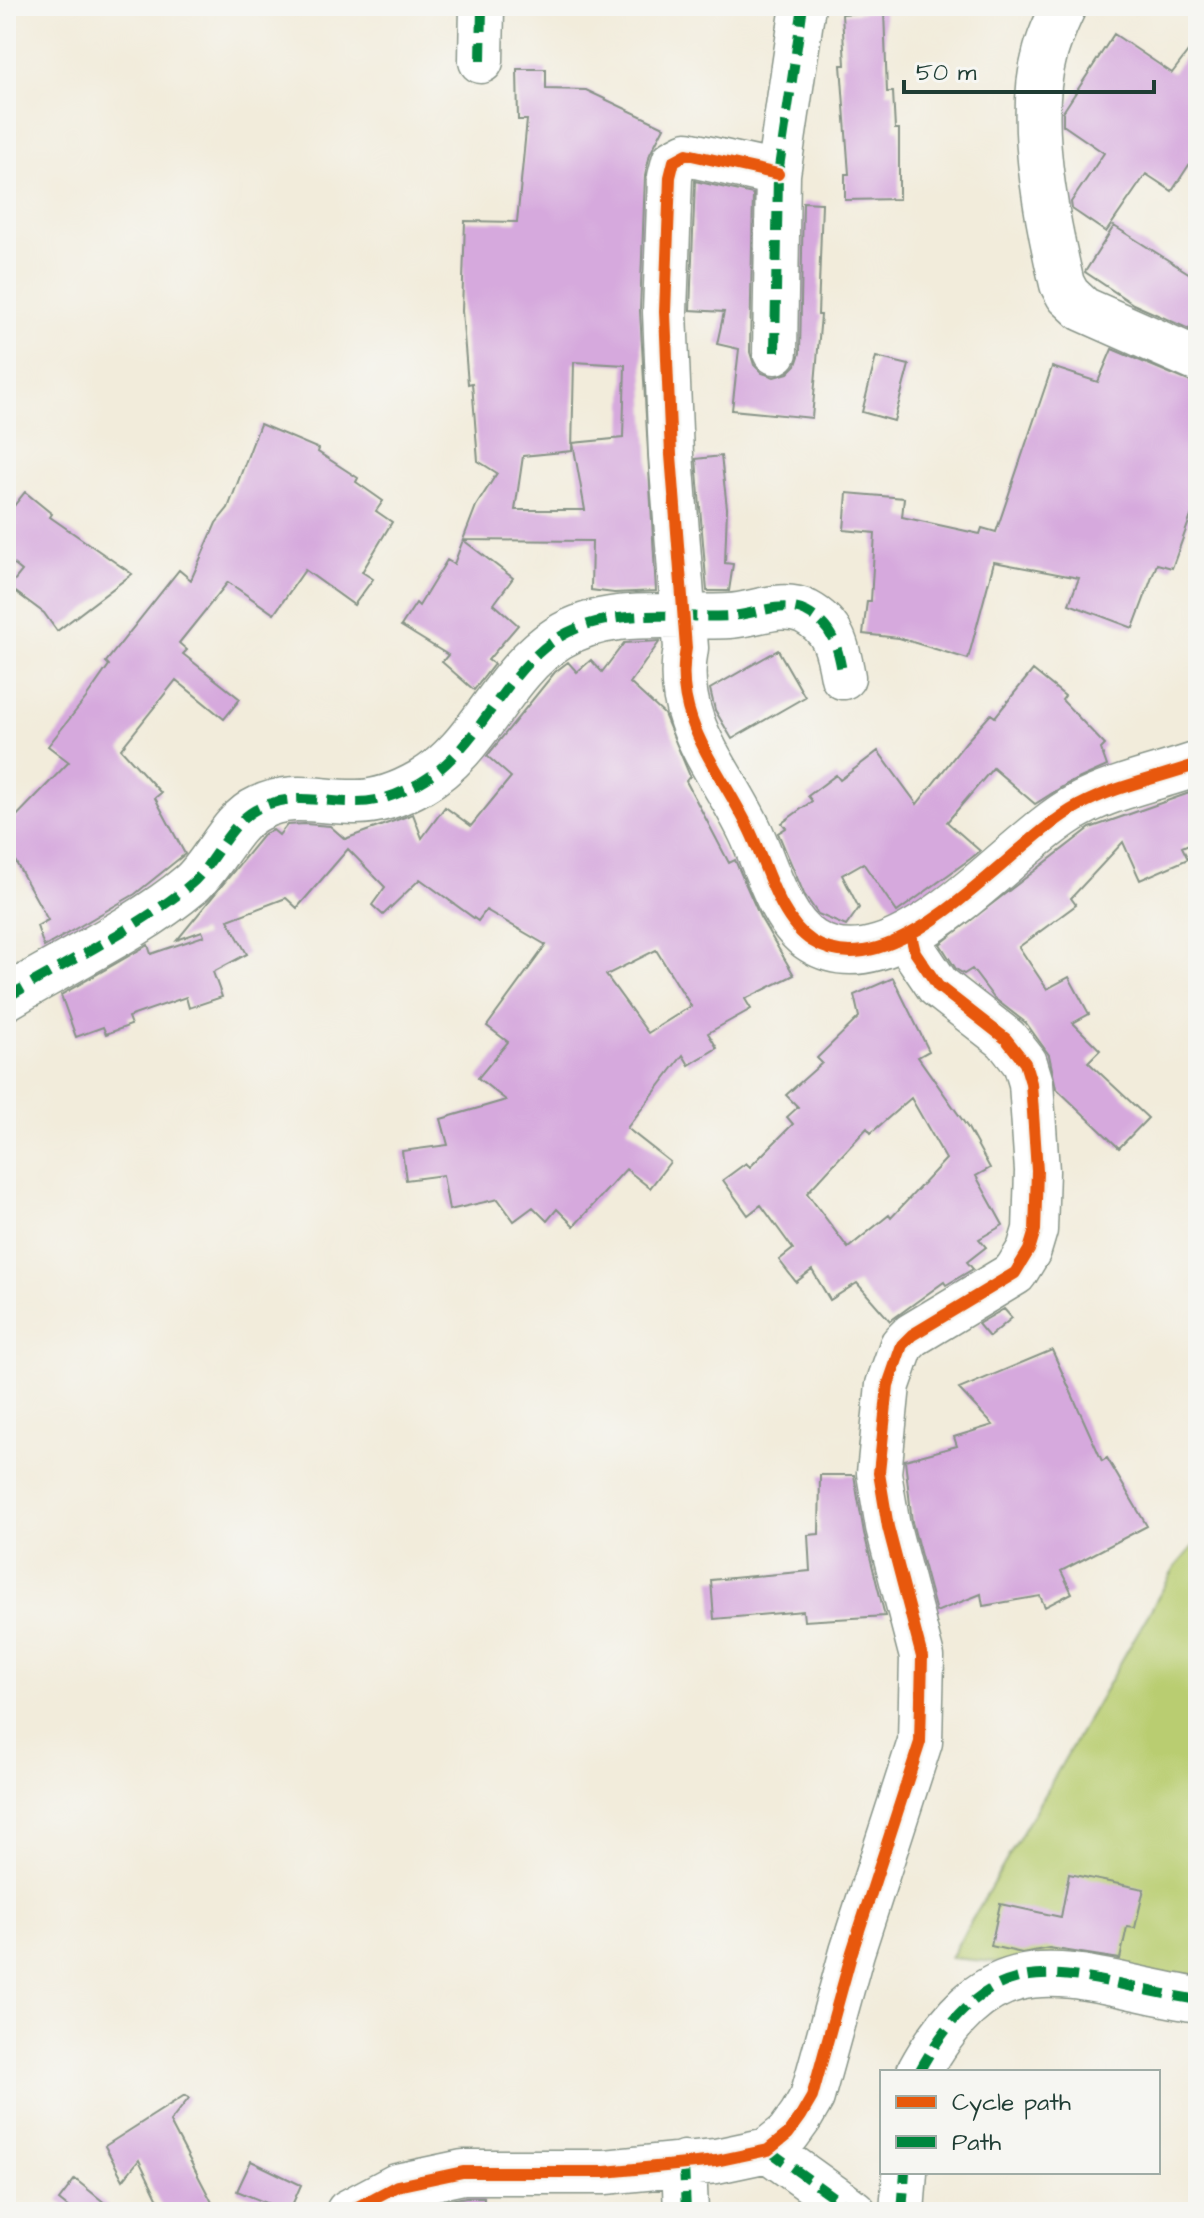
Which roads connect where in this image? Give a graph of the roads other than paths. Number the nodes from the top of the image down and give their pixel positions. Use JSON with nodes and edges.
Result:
{"nodes":[{"id":1,"x":482,"y":6,"type":"edge"},
{"id":2,"x":803,"y":6,"type":"edge"},
{"id":3,"x":1064,"y":6,"type":"edge"},
{"id":4,"x":481,"y":61,"type":"dead end"},
{"id":5,"x":778,"y":174,"type":"junction"},
{"id":6,"x":775,"y":352,"type":"dead end"},
{"id":7,"x":1198,"y":360,"type":"edge"},
{"id":8,"x":681,"y":614,"type":"junction"},
{"id":9,"x":843,"y":677,"type":"dead end"},
{"id":10,"x":1198,"y":764,"type":"edge"},
{"id":11,"x":911,"y":935,"type":"junction"},
{"id":12,"x":6,"y":998,"type":"edge"},
{"id":13,"x":1198,"y":2000,"type":"edge"},
{"id":14,"x":920,"y":2070,"type":"edge"},
{"id":15,"x":768,"y":2150,"type":"junction"},
{"id":16,"x":684,"y":2163,"type":"junction"},
{"id":17,"x":905,"y":2174,"type":"edge"},
{"id":18,"x":348,"y":2212,"type":"edge"},
{"id":19,"x":686,"y":2212,"type":"edge"},
{"id":20,"x":854,"y":2212,"type":"edge"},
{"id":21,"x":902,"y":2212,"type":"edge"}],
"edges":[{"from":1,"to":4,"type":"street"},
{"from":2,"to":5,"type":"street"},
{"from":3,"to":7,"type":"street"},
{"from":5,"to":6,"type":"street"},
{"from":5,"to":8,"type":"street"},
{"from":8,"to":9,"type":"street"},
{"from":8,"to":11,"type":"street"},
{"from":8,"to":12,"type":"street"},
{"from":10,"to":11,"type":"street"},
{"from":11,"to":15,"type":"street"},
{"from":13,"to":14,"type":"street"},
{"from":15,"to":16,"type":"street"},
{"from":15,"to":20,"type":"street"},
{"from":16,"to":18,"type":"street"},
{"from":16,"to":19,"type":"street"},
{"from":17,"to":21,"type":"street"}]}
